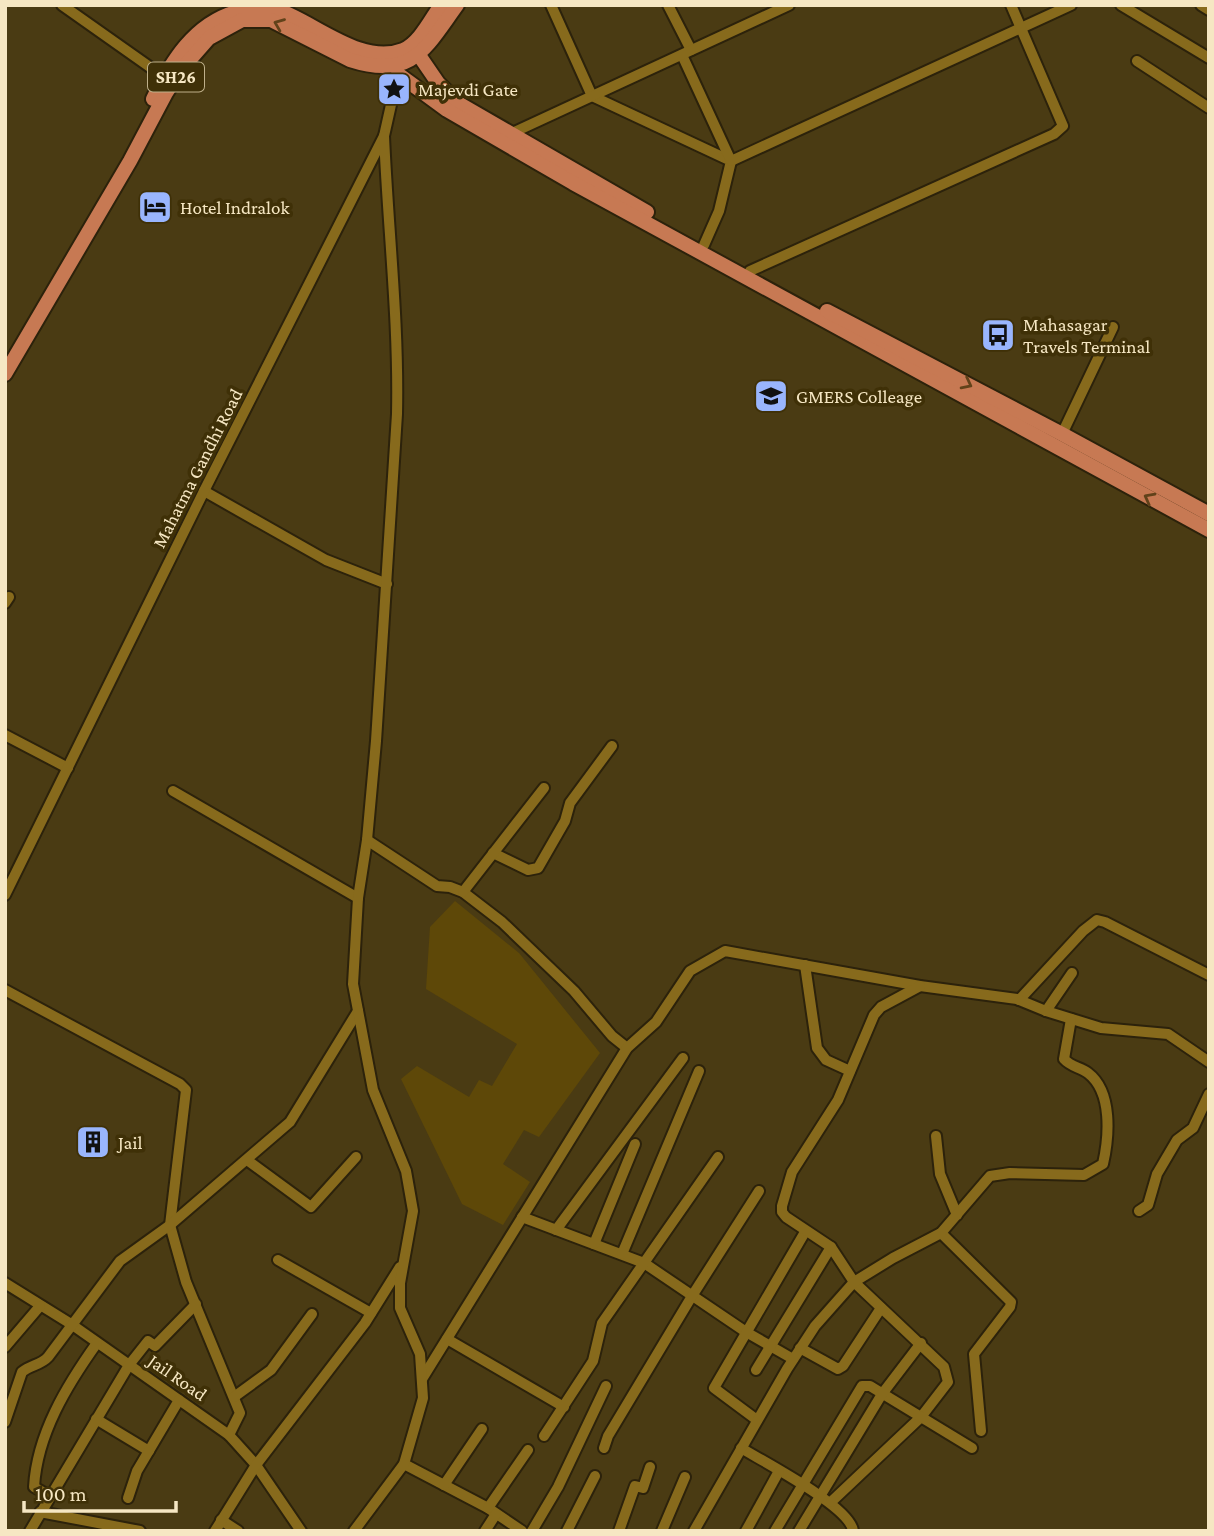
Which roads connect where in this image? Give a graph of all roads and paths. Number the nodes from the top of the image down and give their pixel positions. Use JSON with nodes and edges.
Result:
{"nodes":[{"id":1,"x":62,"y":5,"type":"edge"},
{"id":2,"x":441,"y":5,"type":"edge"},
{"id":3,"x":457,"y":5,"type":"edge"},
{"id":4,"x":551,"y":5,"type":"edge"},
{"id":5,"x":668,"y":5,"type":"edge"},
{"id":6,"x":789,"y":5,"type":"edge"},
{"id":7,"x":1011,"y":5,"type":"edge"},
{"id":8,"x":1071,"y":5,"type":"edge"},
{"id":9,"x":1121,"y":5,"type":"edge"},
{"id":10,"x":1201,"y":5,"type":"edge"},
{"id":11,"x":1209,"y":10,"type":"edge"},
{"id":12,"x":1021,"y":27,"type":"junction"},
{"id":13,"x":686,"y":52,"type":"junction"},
{"id":14,"x":407,"y":58,"type":"junction"},
{"id":15,"x":1209,"y":58,"type":"edge"},
{"id":16,"x":1137,"y":61,"type":"dead end"},
{"id":17,"x":164,"y":77,"type":"junction"},
{"id":18,"x":592,"y":96,"type":"junction"},
{"id":19,"x":1209,"y":108,"type":"edge"},
{"id":20,"x":510,"y":134,"type":"junction"},
{"id":21,"x":384,"y":136,"type":"junction"},
{"id":22,"x":731,"y":161,"type":"junction"},
{"id":23,"x":704,"y":245,"type":"junction"},
{"id":24,"x":750,"y":271,"type":"junction"},
{"id":25,"x":1113,"y":327,"type":"dead end"},
{"id":26,"x":5,"y":359,"type":"edge"},
{"id":27,"x":5,"y":374,"type":"edge"},
{"id":28,"x":1062,"y":434,"type":"junction"},
{"id":29,"x":204,"y":491,"type":"junction"},
{"id":30,"x":1209,"y":514,"type":"edge"},
{"id":31,"x":1209,"y":530,"type":"edge"},
{"id":32,"x":387,"y":584,"type":"junction"},
{"id":33,"x":5,"y":735,"type":"edge"},
{"id":34,"x":612,"y":746,"type":"dead end"},
{"id":35,"x":68,"y":768,"type":"junction"},
{"id":36,"x":544,"y":788,"type":"dead end"},
{"id":37,"x":173,"y":791,"type":"dead end"},
{"id":38,"x":366,"y":840,"type":"junction"},
{"id":39,"x":493,"y":853,"type":"junction"},
{"id":40,"x":463,"y":892,"type":"junction"},
{"id":41,"x":5,"y":895,"type":"edge"},
{"id":42,"x":358,"y":898,"type":"junction"},
{"id":43,"x":805,"y":965,"type":"junction"},
{"id":44,"x":1072,"y":973,"type":"dead end"},
{"id":45,"x":1209,"y":975,"type":"edge"},
{"id":46,"x":920,"y":986,"type":"junction"},
{"id":47,"x":5,"y":990,"type":"edge"},
{"id":48,"x":1019,"y":1000,"type":"junction"},
{"id":49,"x":358,"y":1011,"type":"junction"},
{"id":50,"x":1046,"y":1011,"type":"junction"},
{"id":51,"x":1071,"y":1019,"type":"junction"},
{"id":52,"x":626,"y":1048,"type":"junction"},
{"id":53,"x":683,"y":1058,"type":"dead end"},
{"id":54,"x":1209,"y":1062,"type":"edge"},
{"id":55,"x":699,"y":1071,"type":"dead end"},
{"id":56,"x":850,"y":1071,"type":"junction"},
{"id":57,"x":1209,"y":1094,"type":"edge"},
{"id":58,"x":936,"y":1136,"type":"dead end"},
{"id":59,"x":635,"y":1143,"type":"dead end"},
{"id":60,"x":356,"y":1157,"type":"dead end"},
{"id":61,"x":718,"y":1157,"type":"dead end"},
{"id":62,"x":247,"y":1160,"type":"junction"},
{"id":63,"x":760,"y":1191,"type":"dead end"},
{"id":64,"x":1139,"y":1211,"type":"dead end"},
{"id":65,"x":957,"y":1215,"type":"junction"},
{"id":66,"x":522,"y":1217,"type":"junction"},
{"id":67,"x":170,"y":1225,"type":"junction"},
{"id":68,"x":556,"y":1230,"type":"junction"},
{"id":69,"x":805,"y":1231,"type":"junction"},
{"id":70,"x":941,"y":1233,"type":"junction"},
{"id":71,"x":594,"y":1244,"type":"junction"},
{"id":72,"x":831,"y":1247,"type":"junction"},
{"id":73,"x":622,"y":1254,"type":"junction"},
{"id":74,"x":405,"y":1258,"type":"junction"},
{"id":75,"x":278,"y":1260,"type":"dead end"},
{"id":76,"x":644,"y":1263,"type":"junction"},
{"id":77,"x":854,"y":1282,"type":"junction"},
{"id":78,"x":5,"y":1283,"type":"edge"},
{"id":79,"x":692,"y":1296,"type":"junction"},
{"id":80,"x":196,"y":1304,"type":"junction"},
{"id":81,"x":40,"y":1306,"type":"junction"},
{"id":82,"x":881,"y":1308,"type":"junction"},
{"id":83,"x":371,"y":1313,"type":"junction"},
{"id":84,"x":312,"y":1314,"type":"dead end"},
{"id":85,"x":71,"y":1324,"type":"junction"},
{"id":86,"x":746,"y":1332,"type":"junction"},
{"id":87,"x":447,"y":1339,"type":"junction"},
{"id":88,"x":97,"y":1343,"type":"junction"},
{"id":89,"x":921,"y":1343,"type":"junction"},
{"id":90,"x":5,"y":1347,"type":"edge"},
{"id":91,"x":772,"y":1347,"type":"junction"},
{"id":92,"x":800,"y":1348,"type":"junction"},
{"id":93,"x":793,"y":1359,"type":"junction"},
{"id":94,"x":130,"y":1365,"type":"junction"},
{"id":95,"x":757,"y":1370,"type":"dead end"},
{"id":96,"x":422,"y":1379,"type":"junction"},
{"id":97,"x":606,"y":1386,"type":"dead end"},
{"id":98,"x":883,"y":1394,"type":"junction"},
{"id":99,"x":234,"y":1397,"type":"junction"},
{"id":100,"x":179,"y":1399,"type":"junction"},
{"id":101,"x":564,"y":1407,"type":"junction"},
{"id":102,"x":921,"y":1418,"type":"junction"},
{"id":103,"x":96,"y":1419,"type":"junction"},
{"id":104,"x":757,"y":1420,"type":"junction"},
{"id":105,"x":5,"y":1422,"type":"edge"},
{"id":106,"x":482,"y":1429,"type":"dead end"},
{"id":107,"x":981,"y":1431,"type":"dead end"},
{"id":108,"x":229,"y":1434,"type":"junction"},
{"id":109,"x":544,"y":1436,"type":"dead end"},
{"id":110,"x":604,"y":1448,"type":"dead end"},
{"id":111,"x":741,"y":1448,"type":"junction"},
{"id":112,"x":972,"y":1448,"type":"dead end"},
{"id":113,"x":528,"y":1450,"type":"dead end"},
{"id":114,"x":149,"y":1451,"type":"junction"},
{"id":115,"x":404,"y":1464,"type":"junction"},
{"id":116,"x":256,"y":1465,"type":"junction"},
{"id":117,"x":650,"y":1467,"type":"dead end"},
{"id":118,"x":779,"y":1471,"type":"junction"},
{"id":119,"x":595,"y":1476,"type":"dead end"},
{"id":120,"x":685,"y":1477,"type":"dead end"},
{"id":121,"x":803,"y":1485,"type":"junction"},
{"id":122,"x":444,"y":1486,"type":"junction"},
{"id":123,"x":50,"y":1496,"type":"junction"},
{"id":124,"x":821,"y":1496,"type":"junction"},
{"id":125,"x":128,"y":1498,"type":"dead end"},
{"id":126,"x":831,"y":1502,"type":"junction"},
{"id":127,"x":492,"y":1511,"type":"junction"},
{"id":128,"x":38,"y":1515,"type":"junction"},
{"id":129,"x":221,"y":1520,"type":"junction"},
{"id":130,"x":30,"y":1531,"type":"edge"},
{"id":131,"x":40,"y":1531,"type":"edge"},
{"id":132,"x":140,"y":1531,"type":"edge"},
{"id":133,"x":215,"y":1531,"type":"edge"},
{"id":134,"x":239,"y":1531,"type":"edge"},
{"id":135,"x":301,"y":1531,"type":"edge"},
{"id":136,"x":354,"y":1531,"type":"edge"},
{"id":137,"x":485,"y":1531,"type":"edge"},
{"id":138,"x":522,"y":1531,"type":"edge"},
{"id":139,"x":532,"y":1531,"type":"edge"},
{"id":140,"x":567,"y":1531,"type":"edge"},
{"id":141,"x":619,"y":1531,"type":"edge"},
{"id":142,"x":663,"y":1531,"type":"edge"},
{"id":143,"x":694,"y":1531,"type":"edge"},
{"id":144,"x":746,"y":1531,"type":"edge"},
{"id":145,"x":775,"y":1531,"type":"edge"},
{"id":146,"x":799,"y":1531,"type":"edge"},
{"id":147,"x":853,"y":1531,"type":"edge"}],
"edges":[{"from":1,"to":17,"type":"street"},
{"from":2,"to":14,"type":"main road"},
{"from":3,"to":14,"type":"main road"},
{"from":4,"to":18,"type":"street"},
{"from":5,"to":13,"type":"street"},
{"from":6,"to":13,"type":"street"},
{"from":7,"to":12,"type":"street"},
{"from":8,"to":12,"type":"street"},
{"from":9,"to":15,"type":"street"},
{"from":10,"to":11,"type":"street"},
{"from":12,"to":22,"type":"street"},
{"from":12,"to":24,"type":"street"},
{"from":13,"to":18,"type":"street"},
{"from":13,"to":22,"type":"street"},
{"from":14,"to":17,"type":"main road","number":"SH26"},
{"from":14,"to":20,"type":"main road"},
{"from":14,"to":21,"type":"street","name":"Mahatma Gandhi Road"},
{"from":14,"to":27,"type":"main road","number":"SH26","one_way":true},
{"from":31,"to":14,"type":"main road","one_way":true},
{"from":16,"to":19,"type":"street"},
{"from":17,"to":26,"type":"main road","number":"SH26"},
{"from":18,"to":20,"type":"street"},
{"from":18,"to":22,"type":"street"},
{"from":20,"to":23,"type":"main road"},
{"from":21,"to":29,"type":"street","name":"Mahatma Gandhi Road"},
{"from":21,"to":32,"type":"street"},
{"from":22,"to":23,"type":"street"},
{"from":23,"to":24,"type":"main road"},
{"from":24,"to":28,"type":"main road","one_way":true},
{"from":25,"to":28,"type":"street"},
{"from":28,"to":30,"type":"main road"},
{"from":29,"to":32,"type":"street"},
{"from":29,"to":35,"type":"street","name":"Mahatma Gandhi Road"},
{"from":32,"to":38,"type":"street"},
{"from":33,"to":35,"type":"street"},
{"from":34,"to":39,"type":"street"},
{"from":35,"to":41,"type":"street","name":"Mahatma Gandhi Road"},
{"from":36,"to":39,"type":"street"},
{"from":37,"to":42,"type":"street"},
{"from":38,"to":40,"type":"street"},
{"from":38,"to":42,"type":"street"},
{"from":39,"to":40,"type":"street"},
{"from":40,"to":52,"type":"street"},
{"from":42,"to":49,"type":"street"},
{"from":43,"to":46,"type":"street"},
{"from":43,"to":52,"type":"street"},
{"from":43,"to":56,"type":"street"},
{"from":44,"to":50,"type":"street"},
{"from":45,"to":48,"type":"street"},
{"from":46,"to":48,"type":"street"},
{"from":46,"to":56,"type":"street"},
{"from":47,"to":67,"type":"street"},
{"from":48,"to":50,"type":"street"},
{"from":49,"to":62,"type":"street"},
{"from":49,"to":74,"type":"street"},
{"from":50,"to":51,"type":"street"},
{"from":51,"to":54,"type":"street"},
{"from":51,"to":65,"type":"street"},
{"from":52,"to":66,"type":"street"},
{"from":53,"to":68,"type":"street"},
{"from":55,"to":73,"type":"street"},
{"from":56,"to":69,"type":"street"},
{"from":57,"to":64,"type":"street"},
{"from":58,"to":65,"type":"street"},
{"from":59,"to":71,"type":"street"},
{"from":60,"to":62,"type":"street"},
{"from":61,"to":76,"type":"street"},
{"from":62,"to":67,"type":"street"},
{"from":63,"to":79,"type":"street"},
{"from":65,"to":70,"type":"street"},
{"from":66,"to":68,"type":"street"},
{"from":66,"to":87,"type":"street"},
{"from":67,"to":80,"type":"street"},
{"from":67,"to":85,"type":"street"},
{"from":68,"to":71,"type":"street"},
{"from":69,"to":72,"type":"street"},
{"from":69,"to":86,"type":"street"},
{"from":70,"to":77,"type":"street"},
{"from":70,"to":107,"type":"street"},
{"from":71,"to":73,"type":"street"},
{"from":72,"to":77,"type":"street"},
{"from":72,"to":91,"type":"street"},
{"from":73,"to":76,"type":"street"},
{"from":74,"to":83,"type":"street"},
{"from":74,"to":96,"type":"street"},
{"from":75,"to":83,"type":"street"},
{"from":76,"to":79,"type":"street"},
{"from":76,"to":101,"type":"street"},
{"from":77,"to":82,"type":"street"},
{"from":77,"to":92,"type":"street"},
{"from":78,"to":81,"type":"street","name":"Jail Road"},
{"from":79,"to":86,"type":"street"},
{"from":79,"to":110,"type":"street"},
{"from":80,"to":94,"type":"street"},
{"from":80,"to":99,"type":"street"},
{"from":81,"to":85,"type":"street","name":"Jail Road"},
{"from":81,"to":90,"type":"street"},
{"from":82,"to":89,"type":"street"},
{"from":82,"to":92,"type":"street"},
{"from":83,"to":116,"type":"street"},
{"from":84,"to":99,"type":"street"},
{"from":85,"to":88,"type":"street","name":"Jail Road"},
{"from":85,"to":105,"type":"street"},
{"from":86,"to":91,"type":"street"},
{"from":86,"to":104,"type":"street"},
{"from":87,"to":96,"type":"street"},
{"from":87,"to":101,"type":"street"},
{"from":88,"to":94,"type":"street","name":"Jail Road"},
{"from":88,"to":123,"type":"street"},
{"from":89,"to":98,"type":"street"},
{"from":89,"to":102,"type":"street"},
{"from":91,"to":93,"type":"street"},
{"from":91,"to":95,"type":"street"},
{"from":92,"to":93,"type":"street"},
{"from":93,"to":104,"type":"street"},
{"from":94,"to":100,"type":"street","name":"Jail Road"},
{"from":94,"to":103,"type":"street"},
{"from":96,"to":115,"type":"street"},
{"from":97,"to":139,"type":"street"},
{"from":98,"to":102,"type":"street"},
{"from":98,"to":121,"type":"street"},
{"from":98,"to":124,"type":"street"},
{"from":99,"to":108,"type":"street"},
{"from":100,"to":108,"type":"street","name":"Jail Road"},
{"from":100,"to":114,"type":"street"},
{"from":101,"to":109,"type":"street"},
{"from":102,"to":112,"type":"street"},
{"from":102,"to":126,"type":"street"},
{"from":103,"to":114,"type":"street"},
{"from":103,"to":123,"type":"street"},
{"from":104,"to":111,"type":"street"},
{"from":106,"to":122,"type":"street"},
{"from":108,"to":116,"type":"street","name":"Jail Road"},
{"from":111,"to":118,"type":"street"},
{"from":111,"to":143,"type":"street"},
{"from":113,"to":127,"type":"street"},
{"from":114,"to":125,"type":"street"},
{"from":115,"to":122,"type":"street"},
{"from":115,"to":136,"type":"street"},
{"from":116,"to":129,"type":"street"},
{"from":116,"to":135,"type":"street","name":"Jail Road"},
{"from":117,"to":141,"type":"street"},
{"from":118,"to":121,"type":"street"},
{"from":118,"to":144,"type":"street"},
{"from":119,"to":140,"type":"street"},
{"from":120,"to":142,"type":"street"},
{"from":121,"to":124,"type":"street"},
{"from":121,"to":145,"type":"street"},
{"from":122,"to":127,"type":"street"},
{"from":123,"to":128,"type":"street"},
{"from":124,"to":126,"type":"street"},
{"from":124,"to":146,"type":"street"},
{"from":126,"to":147,"type":"street"},
{"from":127,"to":137,"type":"street"},
{"from":127,"to":138,"type":"street"},
{"from":128,"to":130,"type":"street"},
{"from":128,"to":131,"type":"street"},
{"from":128,"to":132,"type":"street"},
{"from":129,"to":133,"type":"street"},
{"from":129,"to":134,"type":"street"}]}
